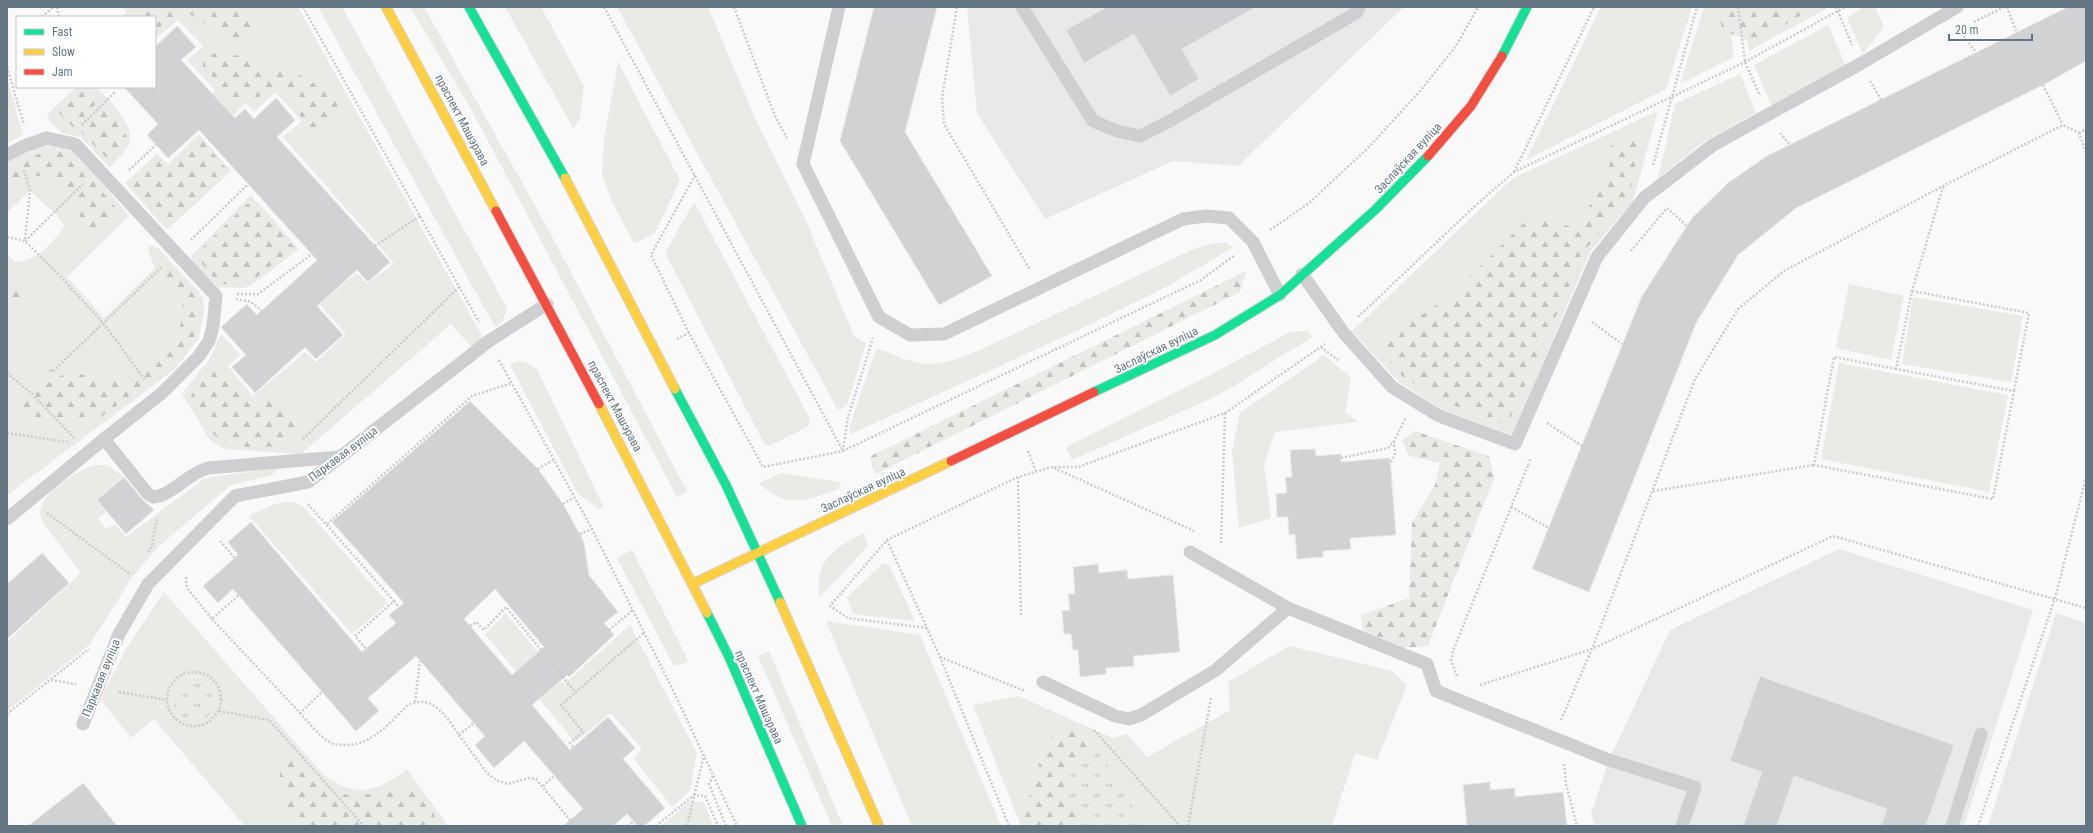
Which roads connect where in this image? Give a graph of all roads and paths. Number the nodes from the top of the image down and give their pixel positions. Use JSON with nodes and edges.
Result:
{"nodes":[{"id":1,"x":53,"y":7,"type":"edge"},
{"id":2,"x":303,"y":7,"type":"edge"},
{"id":3,"x":386,"y":7,"type":"edge"},
{"id":4,"x":468,"y":7,"type":"edge"},
{"id":5,"x":604,"y":7,"type":"edge"},
{"id":6,"x":734,"y":7,"type":"edge"},
{"id":7,"x":839,"y":7,"type":"edge"},
{"id":8,"x":957,"y":7,"type":"edge"},
{"id":9,"x":1022,"y":7,"type":"edge"},
{"id":10,"x":1359,"y":7,"type":"edge"},
{"id":11,"x":1527,"y":7,"type":"edge"},
{"id":12,"x":1594,"y":7,"type":"edge"},
{"id":13,"x":1697,"y":7,"type":"edge"},
{"id":14,"x":1738,"y":7,"type":"edge"},
{"id":15,"x":1836,"y":7,"type":"edge"},
{"id":16,"x":1845,"y":7,"type":"edge"},
{"id":17,"x":1957,"y":7,"type":"edge"},
{"id":18,"x":2006,"y":7,"type":"edge"},
{"id":19,"x":1837,"y":11,"type":"junction"},
{"id":20,"x":43,"y":16,"type":"edge"},
{"id":21,"x":1971,"y":23,"type":"dead end"},
{"id":22,"x":1965,"y":26,"type":"dead end"},
{"id":23,"x":2016,"y":32,"type":"dead end"},
{"id":24,"x":1976,"y":52,"type":"dead end"},
{"id":25,"x":1745,"y":62,"type":"junction"},
{"id":26,"x":1860,"y":64,"type":"junction"},
{"id":27,"x":7,"y":67,"type":"edge"},
{"id":28,"x":1867,"y":77,"type":"dead end"},
{"id":29,"x":2043,"y":85,"type":"dead end"},
{"id":30,"x":115,"y":92,"type":"dead end"},
{"id":31,"x":1671,"y":96,"type":"junction"},
{"id":32,"x":1881,"y":100,"type":"dead end"},
{"id":33,"x":1768,"y":115,"type":"junction"},
{"id":34,"x":2062,"y":125,"type":"junction"},
{"id":35,"x":80,"y":128,"type":"dead end"},
{"id":36,"x":1777,"y":128,"type":"dead end"},
{"id":37,"x":2086,"y":129,"type":"edge"},
{"id":38,"x":26,"y":131,"type":"dead end"},
{"id":39,"x":2079,"y":133,"type":"junction"},
{"id":40,"x":156,"y":145,"type":"dead end"},
{"id":41,"x":1790,"y":145,"type":"dead end"},
{"id":42,"x":19,"y":149,"type":"junction"},
{"id":43,"x":2086,"y":152,"type":"edge"},
{"id":44,"x":7,"y":155,"type":"edge"},
{"id":45,"x":803,"y":164,"type":"junction"},
{"id":46,"x":99,"y":167,"type":"junction"},
{"id":47,"x":128,"y":171,"type":"dead end"},
{"id":48,"x":1514,"y":172,"type":"junction"},
{"id":49,"x":248,"y":184,"type":"dead end"},
{"id":50,"x":1943,"y":186,"type":"junction"},
{"id":51,"x":1644,"y":198,"type":"junction"},
{"id":52,"x":1673,"y":204,"type":"dead end"},
{"id":53,"x":1667,"y":208,"type":"junction"},
{"id":54,"x":420,"y":216,"type":"junction"},
{"id":55,"x":1687,"y":226,"type":"dead end"},
{"id":56,"x":7,"y":237,"type":"edge"},
{"id":57,"x":25,"y":240,"type":"junction"},
{"id":58,"x":375,"y":246,"type":"dead end"},
{"id":59,"x":176,"y":254,"type":"junction"},
{"id":60,"x":312,"y":254,"type":"dead end"},
{"id":61,"x":1628,"y":256,"type":"dead end"},
{"id":62,"x":1302,"y":274,"type":"junction"},
{"id":63,"x":459,"y":287,"type":"junction"},
{"id":64,"x":1041,"y":288,"type":"junction"},
{"id":65,"x":1912,"y":291,"type":"junction"},
{"id":66,"x":234,"y":294,"type":"dead end"},
{"id":67,"x":1280,"y":295,"type":"junction"},
{"id":68,"x":231,"y":300,"type":"dead end"},
{"id":69,"x":547,"y":304,"type":"junction"},
{"id":70,"x":262,"y":311,"type":"dead end"},
{"id":71,"x":1594,"y":315,"type":"dead end"},
{"id":72,"x":1591,"y":322,"type":"junction"},
{"id":73,"x":104,"y":324,"type":"junction"},
{"id":74,"x":482,"y":328,"type":"dead end"},
{"id":75,"x":1588,"y":329,"type":"dead end"},
{"id":76,"x":1343,"y":332,"type":"junction"},
{"id":77,"x":1622,"y":344,"type":"dead end"},
{"id":78,"x":870,"y":346,"type":"dead end"},
{"id":79,"x":1321,"y":347,"type":"junction"},
{"id":80,"x":1339,"y":361,"type":"dead end"},
{"id":81,"x":1896,"y":369,"type":"junction"},
{"id":82,"x":50,"y":370,"type":"dead end"},
{"id":83,"x":7,"y":373,"type":"edge"},
{"id":84,"x":2014,"y":392,"type":"junction"},
{"id":85,"x":162,"y":393,"type":"junction"},
{"id":86,"x":1225,"y":413,"type":"junction"},
{"id":87,"x":1408,"y":413,"type":"dead end"},
{"id":88,"x":1550,"y":416,"type":"dead end"},
{"id":89,"x":1547,"y":423,"type":"junction"},
{"id":90,"x":1544,"y":430,"type":"dead end"},
{"id":91,"x":7,"y":433,"type":"edge"},
{"id":92,"x":104,"y":439,"type":"junction"},
{"id":93,"x":1394,"y":441,"type":"junction"},
{"id":94,"x":73,"y":442,"type":"dead end"},
{"id":95,"x":80,"y":443,"type":"dead end"},
{"id":96,"x":1582,"y":446,"type":"dead end"},
{"id":97,"x":1534,"y":451,"type":"dead end"},
{"id":98,"x":339,"y":457,"type":"junction"},
{"id":99,"x":1341,"y":458,"type":"dead end"},
{"id":100,"x":553,"y":460,"type":"junction"},
{"id":101,"x":279,"y":462,"type":"junction"},
{"id":102,"x":1391,"y":462,"type":"dead end"},
{"id":103,"x":1521,"y":463,"type":"dead end"},
{"id":104,"x":1814,"y":464,"type":"junction"},
{"id":105,"x":1528,"y":465,"type":"junction"},
{"id":106,"x":1052,"y":467,"type":"junction"},
{"id":107,"x":538,"y":469,"type":"dead end"},
{"id":108,"x":1018,"y":477,"type":"junction"},
{"id":109,"x":2086,"y":478,"type":"edge"},
{"id":110,"x":1653,"y":491,"type":"junction"},
{"id":111,"x":573,"y":498,"type":"junction"},
{"id":112,"x":30,"y":500,"type":"junction"},
{"id":113,"x":306,"y":502,"type":"dead end"},
{"id":114,"x":563,"y":504,"type":"dead end"},
{"id":115,"x":1511,"y":507,"type":"junction"},
{"id":116,"x":158,"y":511,"type":"dead end"},
{"id":117,"x":7,"y":519,"type":"edge"},
{"id":118,"x":327,"y":524,"type":"junction"},
{"id":119,"x":1549,"y":528,"type":"dead end"},
{"id":120,"x":592,"y":529,"type":"junction"},
{"id":121,"x":1200,"y":533,"type":"dead end"},
{"id":122,"x":580,"y":534,"type":"dead end"},
{"id":123,"x":217,"y":537,"type":"dead end"},
{"id":124,"x":887,"y":540,"type":"junction"},
{"id":125,"x":1214,"y":540,"type":"dead end"},
{"id":126,"x":1221,"y":543,"type":"junction"},
{"id":127,"x":1190,"y":552,"type":"joint"},
{"id":128,"x":757,"y":553,"type":"junction"},
{"id":129,"x":145,"y":558,"type":"dead end"},
{"id":130,"x":235,"y":558,"type":"dead end"},
{"id":131,"x":186,"y":574,"type":"dead end"},
{"id":132,"x":135,"y":578,"type":"dead end"},
{"id":133,"x":692,"y":584,"type":"junction"},
{"id":134,"x":239,"y":595,"type":"dead end"},
{"id":135,"x":2055,"y":598,"type":"junction"},
{"id":136,"x":394,"y":601,"type":"junction"},
{"id":137,"x":399,"y":607,"type":"dead end"},
{"id":138,"x":1288,"y":608,"type":"junction"},
{"id":139,"x":2086,"y":608,"type":"edge"},
{"id":140,"x":633,"y":610,"type":"junction"},
{"id":141,"x":1022,"y":616,"type":"dead end"},
{"id":142,"x":212,"y":619,"type":"junction"},
{"id":143,"x":470,"y":626,"type":"dead end"},
{"id":144,"x":927,"y":628,"type":"junction"},
{"id":145,"x":609,"y":630,"type":"dead end"},
{"id":146,"x":645,"y":632,"type":"junction"},
{"id":147,"x":93,"y":646,"type":"dead end"},
{"id":148,"x":366,"y":649,"type":"dead end"},
{"id":149,"x":1592,"y":649,"type":"junction"},
{"id":150,"x":940,"y":657,"type":"junction"},
{"id":151,"x":420,"y":661,"type":"dead end"},
{"id":152,"x":1216,"y":670,"type":"junction"},
{"id":153,"x":1042,"y":682,"type":"dead end"},
{"id":154,"x":1460,"y":683,"type":"dead end"},
{"id":155,"x":1475,"y":686,"type":"dead end"},
{"id":156,"x":322,"y":692,"type":"dead end"},
{"id":157,"x":576,"y":692,"type":"junction"},
{"id":158,"x":1032,"y":694,"type":"dead end"},
{"id":159,"x":415,"y":702,"type":"junction"},
{"id":160,"x":219,"y":711,"type":"junction"},
{"id":161,"x":300,"y":713,"type":"junction"},
{"id":162,"x":7,"y":714,"type":"edge"},
{"id":163,"x":474,"y":723,"type":"dead end"},
{"id":164,"x":82,"y":724,"type":"dead end"},
{"id":165,"x":1093,"y":730,"type":"dead end"},
{"id":166,"x":1981,"y":734,"type":"dead end"},
{"id":167,"x":459,"y":735,"type":"junction"},
{"id":168,"x":1562,"y":741,"type":"junction"},
{"id":169,"x":573,"y":747,"type":"dead end"},
{"id":170,"x":704,"y":755,"type":"junction"},
{"id":171,"x":713,"y":775,"type":"junction"},
{"id":172,"x":554,"y":776,"type":"dead end"},
{"id":173,"x":543,"y":786,"type":"junction"},
{"id":174,"x":694,"y":795,"type":"junction"},
{"id":175,"x":634,"y":821,"type":"dead end"},
{"id":176,"x":364,"y":826,"type":"edge"},
{"id":177,"x":575,"y":826,"type":"edge"},
{"id":178,"x":628,"y":826,"type":"edge"},
{"id":179,"x":656,"y":826,"type":"edge"},
{"id":180,"x":687,"y":826,"type":"edge"},
{"id":181,"x":718,"y":826,"type":"edge"},
{"id":182,"x":726,"y":826,"type":"edge"},
{"id":183,"x":737,"y":826,"type":"edge"},
{"id":184,"x":802,"y":826,"type":"edge"},
{"id":185,"x":879,"y":826,"type":"edge"},
{"id":186,"x":1010,"y":826,"type":"edge"},
{"id":187,"x":1180,"y":826,"type":"edge"},
{"id":188,"x":1188,"y":826,"type":"edge"},
{"id":189,"x":1578,"y":826,"type":"edge"},
{"id":190,"x":1682,"y":826,"type":"edge"},
{"id":191,"x":1952,"y":826,"type":"edge"},
{"id":192,"x":1978,"y":826,"type":"edge"}],
"edges":[{"from":1,"to":20,"type":"path"},
{"from":2,"to":54,"type":"path"},
{"from":3,"to":69,"type":"main road","name":"праспект Машэрава"},
{"from":4,"to":128,"type":"main road"},
{"from":5,"to":78,"type":"path"},
{"from":6,"to":45,"type":"path"},
{"from":7,"to":45,"type":"lane"},
{"from":8,"to":64,"type":"path"},
{"from":9,"to":10,"type":"lane"},
{"from":11,"to":62,"type":"main road","name":"Заслаўская вуліца"},
{"from":12,"to":48,"type":"path"},
{"from":13,"to":31,"type":"path"},
{"from":14,"to":25,"type":"path"},
{"from":15,"to":19,"type":"path"},
{"from":16,"to":19,"type":"path"},
{"from":17,"to":26,"type":"lane"},
{"from":18,"to":21,"type":"path"},
{"from":18,"to":23,"type":"path"},
{"from":19,"to":25,"type":"path"},
{"from":19,"to":26,"type":"path"},
{"from":22,"to":24,"type":"path"},
{"from":25,"to":31,"type":"path"},
{"from":25,"to":33,"type":"path"},
{"from":26,"to":33,"type":"lane"},
{"from":27,"to":38,"type":"path"},
{"from":28,"to":32,"type":"path"},
{"from":29,"to":34,"type":"path"},
{"from":30,"to":35,"type":"path"},
{"from":31,"to":48,"type":"path"},
{"from":31,"to":51,"type":"path"},
{"from":33,"to":51,"type":"lane"},
{"from":34,"to":39,"type":"path"},
{"from":34,"to":50,"type":"path"},
{"from":36,"to":41,"type":"path"},
{"from":37,"to":39,"type":"path"},
{"from":39,"to":43,"type":"path"},
{"from":40,"to":47,"type":"path"},
{"from":42,"to":44,"type":"lane"},
{"from":42,"to":46,"type":"lane"},
{"from":42,"to":57,"type":"path"},
{"from":45,"to":64,"type":"lane"},
{"from":46,"to":57,"type":"path"},
{"from":46,"to":59,"type":"lane"},
{"from":48,"to":76,"type":"path"},
{"from":49,"to":59,"type":"path"},
{"from":50,"to":65,"type":"path"},
{"from":50,"to":110,"type":"path"},
{"from":51,"to":76,"type":"lane"},
{"from":52,"to":53,"type":"path"},
{"from":53,"to":55,"type":"path"},
{"from":53,"to":61,"type":"path"},
{"from":54,"to":58,"type":"path"},
{"from":54,"to":63,"type":"path"},
{"from":56,"to":57,"type":"path"},
{"from":57,"to":73,"type":"path"},
{"from":59,"to":73,"type":"path"},
{"from":59,"to":85,"type":"lane"},
{"from":60,"to":66,"type":"path"},
{"from":62,"to":67,"type":"main road","name":"Заслаўская вуліца"},
{"from":62,"to":76,"type":"lane"},
{"from":63,"to":74,"type":"path"},
{"from":63,"to":101,"type":"path"},
{"from":64,"to":67,"type":"lane"},
{"from":65,"to":81,"type":"path"},
{"from":65,"to":84,"type":"path"},
{"from":67,"to":128,"type":"main road","name":"Заслаўская вуліца"},
{"from":68,"to":70,"type":"path"},
{"from":69,"to":98,"type":"lane","name":"Паркавая вуліца"},
{"from":69,"to":133,"type":"main road","name":"праспект Машэрава"},
{"from":71,"to":72,"type":"path"},
{"from":72,"to":75,"type":"path"},
{"from":72,"to":77,"type":"path"},
{"from":73,"to":82,"type":"path"},
{"from":73,"to":85,"type":"path"},
{"from":76,"to":79,"type":"path"},
{"from":79,"to":80,"type":"path"},
{"from":79,"to":86,"type":"path"},
{"from":81,"to":84,"type":"path"},
{"from":81,"to":104,"type":"path"},
{"from":83,"to":95,"type":"path"},
{"from":84,"to":104,"type":"path"},
{"from":85,"to":92,"type":"lane"},
{"from":86,"to":106,"type":"path"},
{"from":86,"to":126,"type":"path"},
{"from":87,"to":93,"type":"path"},
{"from":88,"to":89,"type":"path"},
{"from":89,"to":90,"type":"path"},
{"from":89,"to":96,"type":"path"},
{"from":91,"to":94,"type":"path"},
{"from":92,"to":101,"type":"lane"},
{"from":92,"to":112,"type":"lane"},
{"from":93,"to":99,"type":"path"},
{"from":93,"to":102,"type":"path"},
{"from":97,"to":105,"type":"path"},
{"from":98,"to":101,"type":"lane"},
{"from":98,"to":164,"type":"lane","name":"Паркавая вуліца"},
{"from":100,"to":107,"type":"path"},
{"from":100,"to":111,"type":"path"},
{"from":100,"to":118,"type":"path"},
{"from":103,"to":105,"type":"path"},
{"from":104,"to":110,"type":"path"},
{"from":105,"to":115,"type":"path"},
{"from":106,"to":108,"type":"path"},
{"from":106,"to":121,"type":"path"},
{"from":108,"to":124,"type":"path"},
{"from":108,"to":141,"type":"path"},
{"from":109,"to":135,"type":"path"},
{"from":110,"to":149,"type":"path"},
{"from":111,"to":114,"type":"path"},
{"from":111,"to":120,"type":"path"},
{"from":112,"to":117,"type":"lane"},
{"from":112,"to":132,"type":"path"},
{"from":113,"to":118,"type":"path"},
{"from":115,"to":119,"type":"path"},
{"from":115,"to":154,"type":"path"},
{"from":116,"to":129,"type":"path"},
{"from":118,"to":136,"type":"path"},
{"from":120,"to":122,"type":"path"},
{"from":120,"to":140,"type":"path"},
{"from":123,"to":130,"type":"path"},
{"from":124,"to":144,"type":"path"},
{"from":124,"to":144,"type":"path"},
{"from":125,"to":126,"type":"path"},
{"from":126,"to":127,"type":"path"},
{"from":127,"to":138,"type":"lane"},
{"from":128,"to":133,"type":"main road","name":"Заслаўская вуліца"},
{"from":128,"to":185,"type":"main road"},
{"from":131,"to":142,"type":"path"},
{"from":133,"to":184,"type":"main road","name":"праспект Машэрава"},
{"from":134,"to":142,"type":"path"},
{"from":135,"to":139,"type":"path"},
{"from":135,"to":149,"type":"path"},
{"from":135,"to":192,"type":"path"},
{"from":136,"to":137,"type":"path"},
{"from":136,"to":148,"type":"path"},
{"from":138,"to":152,"type":"lane"},
{"from":138,"to":168,"type":"lane"},
{"from":140,"to":145,"type":"path"},
{"from":140,"to":146,"type":"path"},
{"from":142,"to":161,"type":"path"},
{"from":143,"to":157,"type":"path"},
{"from":144,"to":150,"type":"path"},
{"from":146,"to":157,"type":"path"},
{"from":146,"to":170,"type":"path"},
{"from":147,"to":162,"type":"path"},
{"from":149,"to":155,"type":"path"},
{"from":149,"to":168,"type":"path"},
{"from":150,"to":158,"type":"path"},
{"from":150,"to":186,"type":"path"},
{"from":151,"to":159,"type":"path"},
{"from":152,"to":153,"type":"lane"},
{"from":152,"to":188,"type":"path"},
{"from":156,"to":161,"type":"path"},
{"from":157,"to":169,"type":"path"},
{"from":159,"to":161,"type":"path"},
{"from":159,"to":167,"type":"path"},
{"from":160,"to":160,"type":"path"},
{"from":160,"to":176,"type":"path"},
{"from":163,"to":167,"type":"path"},
{"from":165,"to":187,"type":"path"},
{"from":166,"to":191,"type":"lane"},
{"from":167,"to":173,"type":"path"},
{"from":168,"to":189,"type":"path"},
{"from":168,"to":190,"type":"lane"},
{"from":170,"to":171,"type":"path"},
{"from":170,"to":174,"type":"path"},
{"from":171,"to":182,"type":"path"},
{"from":171,"to":183,"type":"path"},
{"from":172,"to":173,"type":"path"},
{"from":173,"to":177,"type":"path"},
{"from":174,"to":179,"type":"path"},
{"from":174,"to":180,"type":"path"},
{"from":174,"to":181,"type":"path"},
{"from":175,"to":178,"type":"path"}]}
